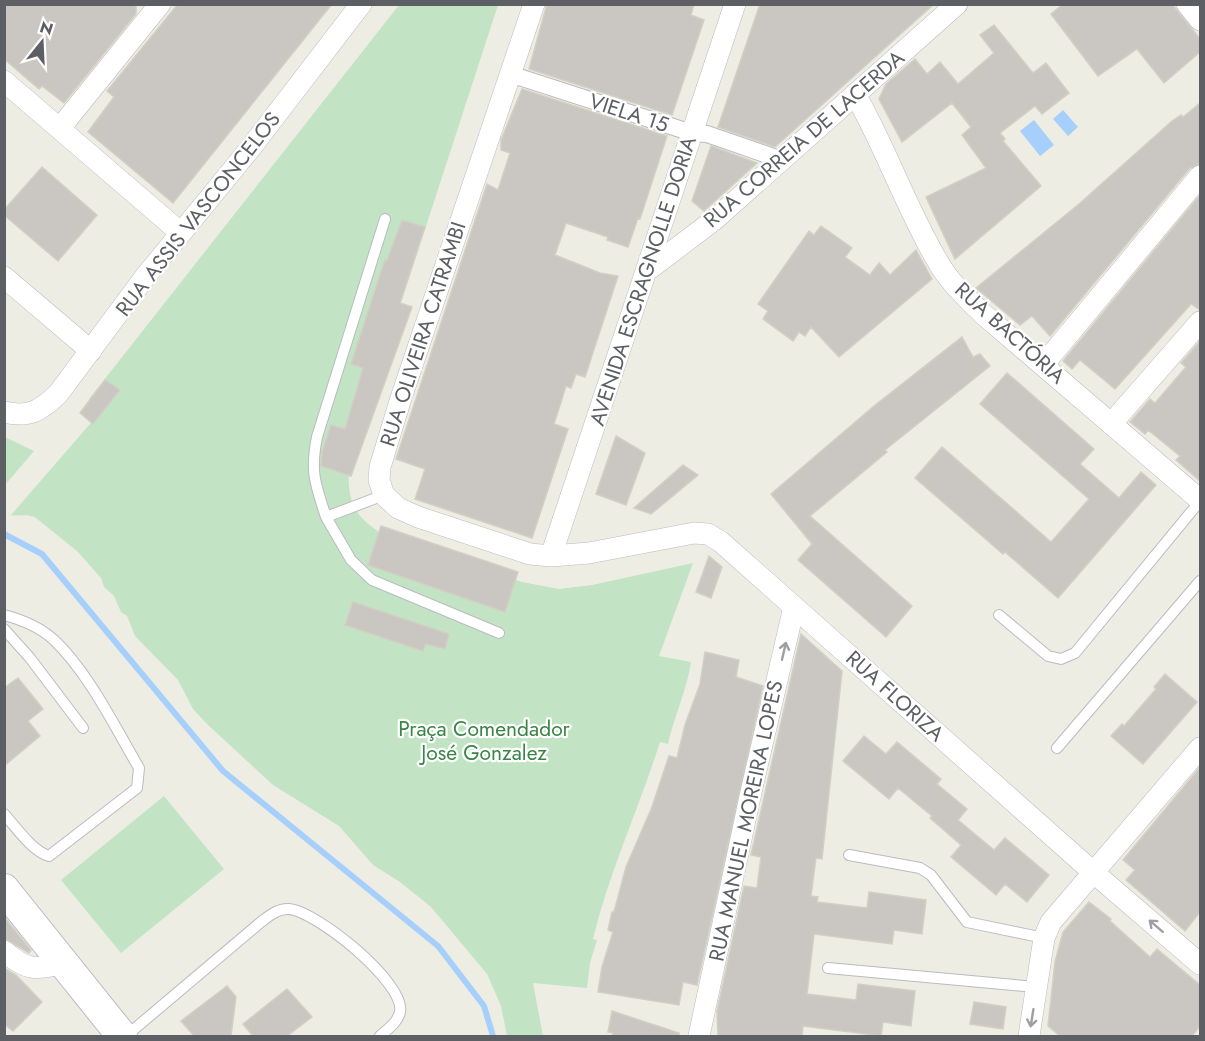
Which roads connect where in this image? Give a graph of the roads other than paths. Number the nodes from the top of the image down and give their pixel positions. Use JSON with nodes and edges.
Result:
{"nodes":[{"id":1,"x":361,"y":4,"type":"edge"},
{"id":2,"x":534,"y":4,"type":"edge"},
{"id":3,"x":735,"y":4,"type":"edge"},
{"id":4,"x":957,"y":4,"type":"edge"},
{"id":5,"x":1187,"y":4,"type":"edge"},
{"id":6,"x":155,"y":6,"type":"edge"},
{"id":7,"x":1200,"y":21,"type":"edge"},
{"id":8,"x":510,"y":74,"type":"junction"},
{"id":9,"x":4,"y":81,"type":"edge"},
{"id":10,"x":855,"y":94,"type":"junction"},
{"id":11,"x":60,"y":128,"type":"junction"},
{"id":12,"x":692,"y":133,"type":"junction"},
{"id":13,"x":782,"y":160,"type":"junction"},
{"id":14,"x":1200,"y":176,"type":"edge"},
{"id":15,"x":385,"y":219,"type":"dead end"},
{"id":16,"x":181,"y":233,"type":"junction"},
{"id":17,"x":648,"y":270,"type":"junction"},
{"id":18,"x":4,"y":276,"type":"edge"},
{"id":19,"x":1200,"y":322,"type":"edge"},
{"id":20,"x":91,"y":351,"type":"junction"},
{"id":21,"x":1043,"y":365,"type":"junction"},
{"id":22,"x":4,"y":412,"type":"edge"},
{"id":23,"x":1112,"y":424,"type":"junction"},
{"id":24,"x":384,"y":495,"type":"junction"},
{"id":25,"x":1200,"y":500,"type":"edge"},
{"id":26,"x":326,"y":517,"type":"junction"},
{"id":27,"x":550,"y":556,"type":"junction"},
{"id":28,"x":1200,"y":581,"type":"edge"},
{"id":29,"x":794,"y":607,"type":"junction"},
{"id":30,"x":4,"y":615,"type":"edge"},
{"id":31,"x":999,"y":615,"type":"dead end"},
{"id":32,"x":4,"y":629,"type":"edge"},
{"id":33,"x":499,"y":633,"type":"dead end"},
{"id":34,"x":83,"y":728,"type":"dead end"},
{"id":35,"x":1057,"y":748,"type":"dead end"},
{"id":36,"x":1200,"y":748,"type":"edge"},
{"id":37,"x":4,"y":814,"type":"edge"},
{"id":38,"x":849,"y":855,"type":"dead end"},
{"id":39,"x":1093,"y":872,"type":"junction"},
{"id":40,"x":4,"y":889,"type":"edge"},
{"id":41,"x":1044,"y":938,"type":"junction"},
{"id":42,"x":4,"y":951,"type":"edge"},
{"id":43,"x":63,"y":963,"type":"junction"},
{"id":44,"x":1200,"y":964,"type":"edge"},
{"id":45,"x":828,"y":968,"type":"dead end"},
{"id":46,"x":1036,"y":987,"type":"junction"},
{"id":47,"x":123,"y":1036,"type":"edge"},
{"id":48,"x":380,"y":1036,"type":"edge"},
{"id":49,"x":699,"y":1036,"type":"edge"},
{"id":50,"x":1029,"y":1036,"type":"edge"}],
"edges":[{"from":1,"to":16,"type":"street","name":"RUA ASSIS VASCONCELOS"},
{"from":2,"to":8,"type":"street","name":"RUA OLIVEIRA CATRAMBI"},
{"from":3,"to":12,"type":"street","name":"AVENIDA ESCRAGNOLLE DORIA"},
{"from":4,"to":10,"type":"street","name":"RUA CORREIA DE LACERDA"},
{"from":5,"to":7,"type":"street"},
{"from":6,"to":11,"type":"street"},
{"from":8,"to":12,"type":"street","name":"VIELA 15"},
{"from":8,"to":24,"type":"street","name":"RUA OLIVEIRA CATRAMBI"},
{"from":9,"to":11,"type":"street"},
{"from":10,"to":13,"type":"street","name":"RUA CORREIA DE LACERDA"},
{"from":10,"to":21,"type":"street","name":"RUA BACTÓRIA"},
{"from":11,"to":16,"type":"street"},
{"from":12,"to":13,"type":"street","name":"VIELA 15"},
{"from":12,"to":17,"type":"street","name":"AVENIDA ESCRAGNOLLE DORIA"},
{"from":13,"to":17,"type":"street","name":"RUA CORREIA DE LACERDA"},
{"from":14,"to":21,"type":"street"},
{"from":15,"to":26,"type":"lane"},
{"from":16,"to":20,"type":"street","name":"RUA ASSIS VASCONCELOS"},
{"from":17,"to":27,"type":"street","name":"AVENIDA ESCRAGNOLLE DORIA"},
{"from":18,"to":20,"type":"street"},
{"from":19,"to":23,"type":"street"},
{"from":20,"to":22,"type":"street","name":"RUA ASSIS VASCONCELOS"},
{"from":21,"to":23,"type":"street","name":"RUA BACTÓRIA"},
{"from":23,"to":25,"type":"street","name":"RUA BACTÓRIA"},
{"from":24,"to":26,"type":"lane"},
{"from":24,"to":27,"type":"street"},
{"from":25,"to":31,"type":"lane"},
{"from":26,"to":33,"type":"lane"},
{"from":27,"to":29,"type":"street","name":"RUA FLORIZA"},
{"from":28,"to":35,"type":"lane"},
{"from":29,"to":39,"type":"street","name":"RUA FLORIZA"},
{"from":49,"to":29,"type":"street","name":"RUA MANUEL MOREIRA LOPES","one_way":true},
{"from":30,"to":37,"type":"lane"},
{"from":32,"to":34,"type":"lane"},
{"from":36,"to":39,"type":"street"},
{"from":38,"to":41,"type":"lane"},
{"from":39,"to":41,"type":"street"},
{"from":44,"to":39,"type":"street","name":"RUA FLORIZA","one_way":true},
{"from":40,"to":43,"type":"main road"},
{"from":41,"to":46,"type":"street"},
{"from":42,"to":43,"type":"street"},
{"from":43,"to":47,"type":"main road"},
{"from":45,"to":46,"type":"lane"},
{"from":46,"to":50,"type":"street","one_way":true},
{"from":47,"to":48,"type":"lane"}]}
